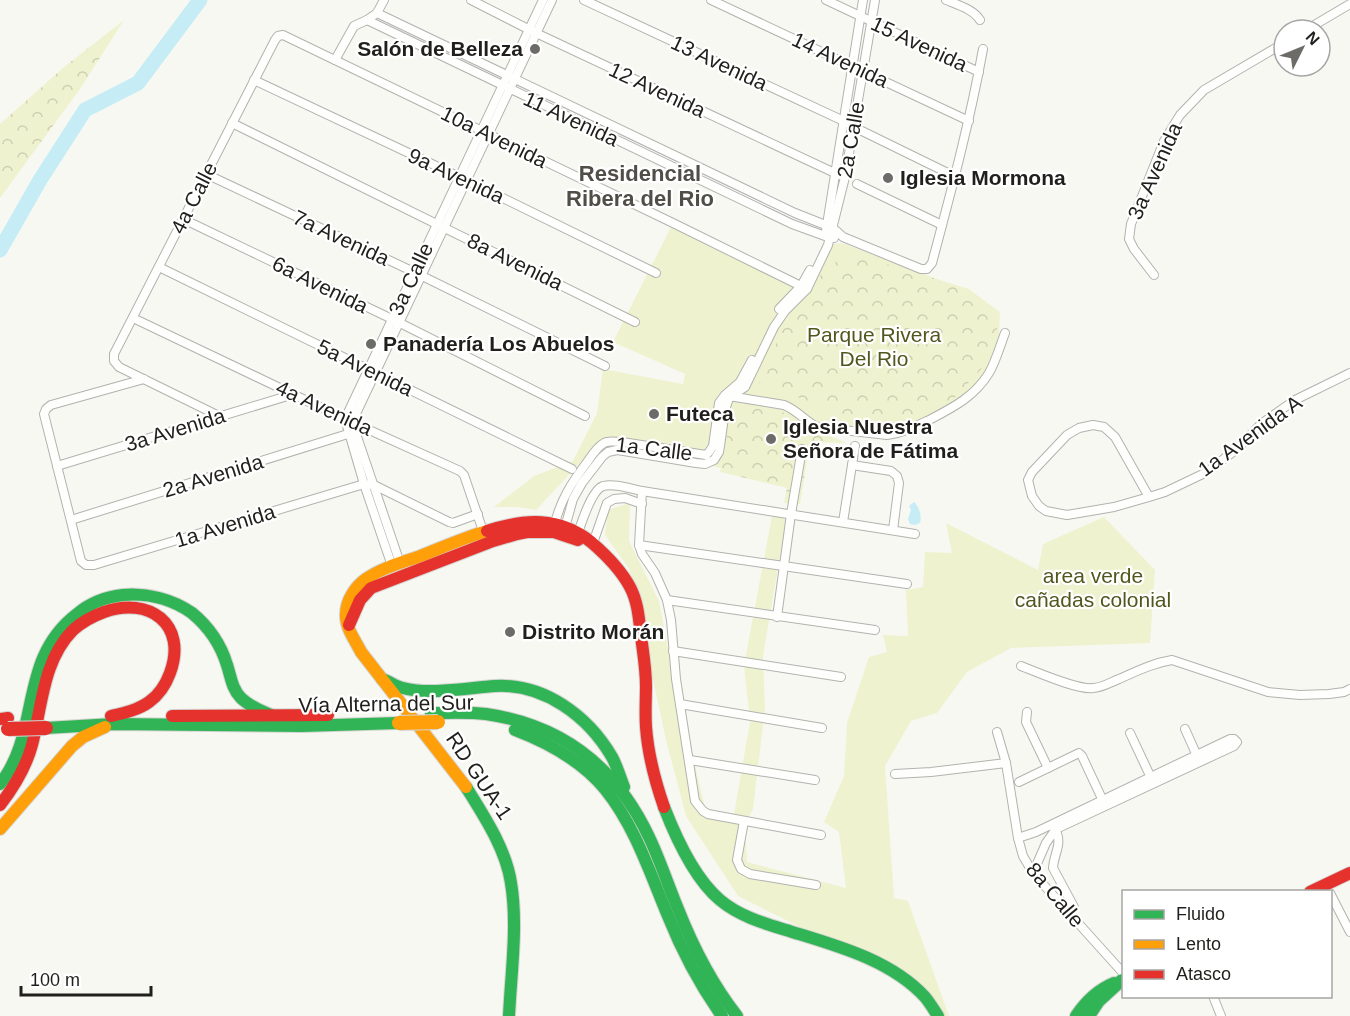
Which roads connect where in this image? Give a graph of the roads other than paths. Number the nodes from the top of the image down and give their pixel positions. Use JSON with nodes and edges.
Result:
{"nodes":[{"id":1,"x":384,"y":0,"type":"edge"},
{"id":2,"x":471,"y":0,"type":"edge"},
{"id":3,"x":543,"y":0,"type":"edge"},
{"id":4,"x":552,"y":0,"type":"edge"},
{"id":5,"x":584,"y":0,"type":"edge"},
{"id":6,"x":711,"y":0,"type":"edge"},
{"id":7,"x":826,"y":0,"type":"edge"},
{"id":8,"x":863,"y":0,"type":"edge"},
{"id":9,"x":875,"y":0,"type":"edge"},
{"id":10,"x":946,"y":0,"type":"edge"},
{"id":11,"x":1350,"y":4,"type":"edge"},
{"id":12,"x":377,"y":13,"type":"junction"},
{"id":13,"x":860,"y":16,"type":"junction"},
{"id":14,"x":1326,"y":18,"type":"edge"},
{"id":15,"x":368,"y":20,"type":"junction"},
{"id":16,"x":872,"y":20,"type":"junction"},
{"id":17,"x":980,"y":20,"type":"dead end"},
{"id":18,"x":533,"y":31,"type":"junction"},
{"id":19,"x":278,"y":36,"type":"joint"},
{"id":20,"x":983,"y":49,"type":"dead end"},
{"id":21,"x":1272,"y":50,"type":"edge"},
{"id":22,"x":335,"y":60,"type":"junction"},
{"id":23,"x":851,"y":65,"type":"junction"},
{"id":24,"x":863,"y":70,"type":"junction"},
{"id":25,"x":979,"y":72,"type":"junction"},
{"id":26,"x":510,"y":78,"type":"junction"},
{"id":27,"x":254,"y":80,"type":"junction"},
{"id":28,"x":506,"y":88,"type":"junction"},
{"id":29,"x":844,"y":121,"type":"junction"},
{"id":30,"x":969,"y":121,"type":"junction"},
{"id":31,"x":232,"y":123,"type":"junction"},
{"id":32,"x":854,"y":125,"type":"junction"},
{"id":33,"x":862,"y":131,"type":"dead end"},
{"id":34,"x":484,"y":133,"type":"junction"},
{"id":35,"x":835,"y":173,"type":"junction"},
{"id":36,"x":206,"y":174,"type":"junction"},
{"id":37,"x":845,"y":177,"type":"junction"},
{"id":38,"x":956,"y":177,"type":"junction"},
{"id":39,"x":463,"y":179,"type":"junction"},
{"id":40,"x":857,"y":184,"type":"dead end"},
{"id":41,"x":183,"y":219,"type":"junction"},
{"id":42,"x":441,"y":225,"type":"junction"},
{"id":43,"x":942,"y":225,"type":"junction"},
{"id":44,"x":830,"y":227,"type":"junction"},
{"id":45,"x":843,"y":237,"type":"junction"},
{"id":46,"x":826,"y":241,"type":"junction"},
{"id":47,"x":159,"y":267,"type":"junction"},
{"id":48,"x":656,"y":273,"type":"dead end"},
{"id":49,"x":418,"y":274,"type":"junction"},
{"id":50,"x":1154,"y":275,"type":"dead end"},
{"id":51,"x":804,"y":287,"type":"junction"},
{"id":52,"x":133,"y":318,"type":"junction"},
{"id":53,"x":395,"y":321,"type":"junction"},
{"id":54,"x":635,"y":322,"type":"dead end"},
{"id":55,"x":1005,"y":333,"type":"dead end"},
{"id":56,"x":605,"y":366,"type":"dead end"},
{"id":57,"x":372,"y":371,"type":"junction"},
{"id":58,"x":1350,"y":373,"type":"edge"},
{"id":59,"x":144,"y":379,"type":"junction"},
{"id":60,"x":294,"y":394,"type":"junction"},
{"id":61,"x":728,"y":396,"type":"junction"},
{"id":62,"x":219,"y":416,"type":"junction"},
{"id":63,"x":585,"y":416,"type":"dead end"},
{"id":64,"x":348,"y":420,"type":"junction"},
{"id":65,"x":352,"y":433,"type":"junction"},
{"id":66,"x":855,"y":446,"type":"dead end"},
{"id":67,"x":802,"y":449,"type":"dead end"},
{"id":68,"x":852,"y":465,"type":"junction"},
{"id":69,"x":57,"y":466,"type":"junction"},
{"id":70,"x":572,"y":469,"type":"dead end"},
{"id":71,"x":364,"y":484,"type":"junction"},
{"id":72,"x":374,"y":485,"type":"junction"},
{"id":73,"x":642,"y":491,"type":"junction"},
{"id":74,"x":1149,"y":497,"type":"junction"},
{"id":75,"x":642,"y":504,"type":"junction"},
{"id":76,"x":478,"y":514,"type":"junction"},
{"id":77,"x":791,"y":514,"type":"junction"},
{"id":78,"x":71,"y":519,"type":"junction"},
{"id":79,"x":843,"y":522,"type":"junction"},
{"id":80,"x":485,"y":529,"type":"junction"},
{"id":81,"x":563,"y":530,"type":"junction"},
{"id":82,"x":893,"y":530,"type":"junction"},
{"id":83,"x":915,"y":534,"type":"dead end"},
{"id":84,"x":592,"y":543,"type":"junction"},
{"id":85,"x":639,"y":545,"type":"junction"},
{"id":86,"x":452,"y":557,"type":"junction"},
{"id":87,"x":397,"y":564,"type":"junction"},
{"id":88,"x":783,"y":566,"type":"junction"},
{"id":89,"x":411,"y":572,"type":"junction"},
{"id":90,"x":383,"y":583,"type":"junction"},
{"id":91,"x":906,"y":584,"type":"dead end"},
{"id":92,"x":667,"y":600,"type":"junction"},
{"id":93,"x":777,"y":617,"type":"junction"},
{"id":94,"x":348,"y":626,"type":"junction"},
{"id":95,"x":875,"y":630,"type":"dead end"},
{"id":96,"x":673,"y":651,"type":"junction"},
{"id":97,"x":1021,"y":666,"type":"dead end"},
{"id":98,"x":841,"y":677,"type":"dead end"},
{"id":99,"x":382,"y":679,"type":"junction"},
{"id":100,"x":1350,"y":689,"type":"edge"},
{"id":101,"x":680,"y":704,"type":"junction"},
{"id":102,"x":1027,"y":712,"type":"dead end"},
{"id":103,"x":273,"y":716,"type":"junction"},
{"id":104,"x":434,"y":717,"type":"junction"},
{"id":105,"x":112,"y":720,"type":"junction"},
{"id":106,"x":303,"y":720,"type":"junction"},
{"id":107,"x":4,"y":724,"type":"edge"},
{"id":108,"x":822,"y":728,"type":"dead end"},
{"id":109,"x":1185,"y":729,"type":"dead end"},
{"id":110,"x":997,"y":732,"type":"dead end"},
{"id":111,"x":1130,"y":733,"type":"dead end"},
{"id":112,"x":690,"y":760,"type":"junction"},
{"id":113,"x":1006,"y":763,"type":"junction"},
{"id":114,"x":1048,"y":768,"type":"junction"},
{"id":115,"x":895,"y":774,"type":"dead end"},
{"id":116,"x":815,"y":780,"type":"dead end"},
{"id":117,"x":1152,"y":780,"type":"junction"},
{"id":118,"x":1019,"y":782,"type":"dead end"},
{"id":119,"x":0,"y":784,"type":"edge"},
{"id":120,"x":1104,"y":803,"type":"junction"},
{"id":121,"x":0,"y":805,"type":"edge"},
{"id":122,"x":632,"y":806,"type":"junction"},
{"id":123,"x":744,"y":821,"type":"junction"},
{"id":124,"x":1053,"y":827,"type":"junction"},
{"id":125,"x":0,"y":829,"type":"edge"},
{"id":126,"x":820,"y":835,"type":"dead end"},
{"id":127,"x":1018,"y":838,"type":"junction"},
{"id":128,"x":1033,"y":873,"type":"junction"},
{"id":129,"x":1350,"y":873,"type":"edge"},
{"id":130,"x":816,"y":885,"type":"dead end"},
{"id":131,"x":1329,"y":890,"type":"edge"},
{"id":132,"x":1332,"y":896,"type":"edge"},
{"id":133,"x":1074,"y":906,"type":"dead end"},
{"id":134,"x":1350,"y":932,"type":"edge"},
{"id":135,"x":1122,"y":978,"type":"edge"},
{"id":136,"x":1122,"y":979,"type":"edge"},
{"id":137,"x":1122,"y":980,"type":"edge"},
{"id":138,"x":1122,"y":981,"type":"edge"},
{"id":139,"x":1214,"y":998,"type":"edge"},
{"id":140,"x":508,"y":1016,"type":"edge"},
{"id":141,"x":722,"y":1016,"type":"edge"},
{"id":142,"x":737,"y":1016,"type":"edge"},
{"id":143,"x":938,"y":1016,"type":"edge"},
{"id":144,"x":1076,"y":1016,"type":"edge"},
{"id":145,"x":1090,"y":1016,"type":"edge"},
{"id":146,"x":1102,"y":1016,"type":"edge"},
{"id":147,"x":1221,"y":1016,"type":"edge"}],
"edges":[{"from":1,"to":12,"type":"street"},
{"from":2,"to":18,"type":"street","name":"12 Avenida"},
{"from":3,"to":18,"type":"street","name":"3a Calle"},
{"from":4,"to":18,"type":"street","name":"3a Calle"},
{"from":5,"to":29,"type":"street","name":"13 Avenida"},
{"from":6,"to":23,"type":"street","name":"14 Avenida"},
{"from":7,"to":13,"type":"street","name":"15 Avenida"},
{"from":8,"to":13,"type":"street","name":"2a Calle"},
{"from":9,"to":16,"type":"street","name":"2a Calle"},
{"from":10,"to":17,"type":"street"},
{"from":11,"to":14,"type":"street"},
{"from":12,"to":15,"type":"street"},
{"from":12,"to":26,"type":"street","name":"11 Avenida"},
{"from":13,"to":16,"type":"street","name":"15 Avenida"},
{"from":13,"to":23,"type":"street","name":"2a Calle"},
{"from":15,"to":22,"type":"street"},
{"from":15,"to":28,"type":"street","name":"11 Avenida"},
{"from":16,"to":24,"type":"street","name":"2a Calle"},
{"from":16,"to":25,"type":"street","name":"15 Avenida"},
{"from":18,"to":26,"type":"street","name":"3a Calle"},
{"from":18,"to":35,"type":"street","name":"12 Avenida"},
{"from":19,"to":22,"type":"street","name":"10a Avenida"},
{"from":19,"to":27,"type":"street","name":"4a Calle"},
{"from":20,"to":25,"type":"street"},
{"from":21,"to":50,"type":"street","name":"3a Avenida"},
{"from":22,"to":34,"type":"street","name":"10a Avenida"},
{"from":23,"to":24,"type":"street","name":"14 Avenida"},
{"from":23,"to":29,"type":"street","name":"2a Calle"},
{"from":24,"to":30,"type":"street","name":"14 Avenida"},
{"from":24,"to":32,"type":"street","name":"2a Calle"},
{"from":25,"to":30,"type":"street"},
{"from":26,"to":28,"type":"street","name":"3a Calle"},
{"from":26,"to":44,"type":"street","name":"11 Avenida"},
{"from":27,"to":31,"type":"street","name":"4a Calle"},
{"from":27,"to":39,"type":"street","name":"9a Avenida"},
{"from":28,"to":34,"type":"street","name":"3a Calle"},
{"from":28,"to":46,"type":"street","name":"11 Avenida"},
{"from":29,"to":32,"type":"street","name":"13 Avenida"},
{"from":29,"to":35,"type":"street","name":"2a Calle"},
{"from":30,"to":38,"type":"street"},
{"from":31,"to":36,"type":"street","name":"4a Calle"},
{"from":31,"to":42,"type":"street","name":"8a Avenida"},
{"from":32,"to":37,"type":"street","name":"2a Calle"},
{"from":33,"to":38,"type":"street"},
{"from":34,"to":39,"type":"street","name":"3a Calle"},
{"from":34,"to":51,"type":"street","name":"10a Avenida"},
{"from":35,"to":37,"type":"street","name":"12 Avenida"},
{"from":35,"to":44,"type":"street","name":"2a Calle"},
{"from":36,"to":41,"type":"street","name":"4a Calle"},
{"from":36,"to":49,"type":"street","name":"7a Avenida"},
{"from":37,"to":44,"type":"street","name":"2a Calle"},
{"from":38,"to":43,"type":"street"},
{"from":39,"to":42,"type":"street","name":"3a Calle"},
{"from":39,"to":48,"type":"street","name":"9a Avenida"},
{"from":40,"to":43,"type":"street"},
{"from":41,"to":47,"type":"street","name":"4a Calle"},
{"from":41,"to":53,"type":"street","name":"6a Avenida"},
{"from":42,"to":49,"type":"street","name":"3a Calle"},
{"from":42,"to":54,"type":"street","name":"8a Avenida"},
{"from":43,"to":45,"type":"street","name":"11 Avenida"},
{"from":44,"to":45,"type":"street","name":"11 Avenida"},
{"from":44,"to":46,"type":"street","name":"2a Calle"},
{"from":45,"to":46,"type":"street","name":"11 Avenida"},
{"from":46,"to":51,"type":"street","name":"1a Calle"},
{"from":47,"to":52,"type":"street","name":"4a Calle"},
{"from":47,"to":57,"type":"street","name":"5a Avenida"},
{"from":49,"to":53,"type":"street","name":"3a Calle"},
{"from":49,"to":56,"type":"street","name":"7a Avenida"},
{"from":51,"to":61,"type":"street","name":"1a Calle"},
{"from":52,"to":59,"type":"street","name":"4a Calle"},
{"from":52,"to":60,"type":"street","name":"4a Avenida"},
{"from":53,"to":57,"type":"street","name":"3a Calle"},
{"from":53,"to":63,"type":"street","name":"6a Avenida"},
{"from":55,"to":61,"type":"street"},
{"from":57,"to":64,"type":"street","name":"3a Calle"},
{"from":57,"to":70,"type":"street","name":"5a Avenida"},
{"from":58,"to":74,"type":"street","name":"1a Avenida A"},
{"from":59,"to":62,"type":"street"},
{"from":59,"to":69,"type":"street"},
{"from":60,"to":62,"type":"street","name":"3a Avenida"},
{"from":60,"to":64,"type":"street","name":"4a Avenida"},
{"from":61,"to":81,"type":"street","name":"1a Calle"},
{"from":62,"to":69,"type":"street","name":"3a Avenida"},
{"from":64,"to":65,"type":"street"},
{"from":64,"to":76,"type":"street","name":"4a Avenida"},
{"from":65,"to":71,"type":"street"},
{"from":65,"to":72,"type":"street"},
{"from":65,"to":78,"type":"street","name":"2a Avenida"},
{"from":66,"to":68,"type":"street"},
{"from":67,"to":77,"type":"street"},
{"from":68,"to":79,"type":"street"},
{"from":68,"to":82,"type":"street"},
{"from":69,"to":78,"type":"street"},
{"from":71,"to":72,"type":"street"},
{"from":71,"to":78,"type":"street","name":"1a Avenida"},
{"from":71,"to":87,"type":"street"},
{"from":72,"to":76,"type":"street"},
{"from":72,"to":87,"type":"street"},
{"from":73,"to":75,"type":"street"},
{"from":73,"to":77,"type":"street"},
{"from":73,"to":81,"type":"street"},
{"from":74,"to":74,"type":"street","name":"1a Avenida A"},
{"from":75,"to":84,"type":"street"},
{"from":75,"to":85,"type":"street"},
{"from":76,"to":80,"type":"street","name":"4a Avenida"},
{"from":77,"to":79,"type":"street"},
{"from":77,"to":88,"type":"street"},
{"from":79,"to":82,"type":"street"},
{"from":80,"to":81,"type":"main road"},
{"from":80,"to":86,"type":"main road"},
{"from":80,"to":87,"type":"main road"},
{"from":81,"to":84,"type":"main road"},
{"from":81,"to":86,"type":"main road"},
{"from":82,"to":83,"type":"street"},
{"from":84,"to":143,"type":"main road"},
{"from":85,"to":88,"type":"street"},
{"from":85,"to":92,"type":"street"},
{"from":86,"to":89,"type":"main road"},
{"from":87,"to":89,"type":"main road"},
{"from":87,"to":90,"type":"main road"},
{"from":87,"to":94,"type":"main road"},
{"from":88,"to":91,"type":"street"},
{"from":88,"to":93,"type":"street"},
{"from":89,"to":90,"type":"main road"},
{"from":90,"to":94,"type":"main road"},
{"from":92,"to":93,"type":"street"},
{"from":92,"to":96,"type":"street"},
{"from":93,"to":95,"type":"street"},
{"from":94,"to":99,"type":"main road","name":"RD GUA-1"},
{"from":96,"to":98,"type":"street"},
{"from":96,"to":101,"type":"street"},
{"from":97,"to":100,"type":"street"},
{"from":99,"to":122,"type":"main road"},
{"from":99,"to":140,"type":"main road","name":"RD GUA-1"},
{"from":101,"to":108,"type":"street"},
{"from":101,"to":112,"type":"street"},
{"from":102,"to":114,"type":"street"},
{"from":103,"to":105,"type":"main road","name":"Vía Alterna del Sur"},
{"from":103,"to":106,"type":"main road","name":"Vía Alterna del Sur"},
{"from":103,"to":119,"type":"main road","name":"Vía Alterna del Sur"},
{"from":104,"to":106,"type":"main road","name":"Vía Alterna del Sur"},
{"from":104,"to":122,"type":"main road","name":"Vía Alterna del Sur"},
{"from":104,"to":141,"type":"main road","name":"Vía Alterna del Sur"},
{"from":105,"to":106,"type":"main road","name":"Vía Alterna del Sur"},
{"from":105,"to":107,"type":"main road","name":"Vía Alterna del Sur","bridge":true},
{"from":105,"to":121,"type":"main road","name":"Vía Alterna del Sur"},
{"from":105,"to":125,"type":"main road"},
{"from":109,"to":117,"type":"street"},
{"from":110,"to":113,"type":"street","name":"8a Calle"},
{"from":111,"to":117,"type":"street"},
{"from":112,"to":116,"type":"street"},
{"from":112,"to":123,"type":"street"},
{"from":113,"to":115,"type":"street"},
{"from":113,"to":127,"type":"street","name":"8a Calle"},
{"from":114,"to":118,"type":"street"},
{"from":114,"to":120,"type":"street"},
{"from":117,"to":120,"type":"street"},
{"from":120,"to":124,"type":"street"},
{"from":122,"to":142,"type":"main road","name":"Vía Alterna del Sur"},
{"from":123,"to":126,"type":"street"},
{"from":123,"to":130,"type":"street"},
{"from":124,"to":127,"type":"street"},
{"from":124,"to":128,"type":"street"},
{"from":124,"to":133,"type":"street"},
{"from":127,"to":128,"type":"street","name":"8a Calle"},
{"from":128,"to":135,"type":"street","name":"8a Calle"},
{"from":129,"to":131,"type":"main road"},
{"from":132,"to":134,"type":"street"},
{"from":136,"to":144,"type":"main road"},
{"from":137,"to":145,"type":"main road"},
{"from":138,"to":146,"type":"main road"},
{"from":139,"to":147,"type":"street"}]}
